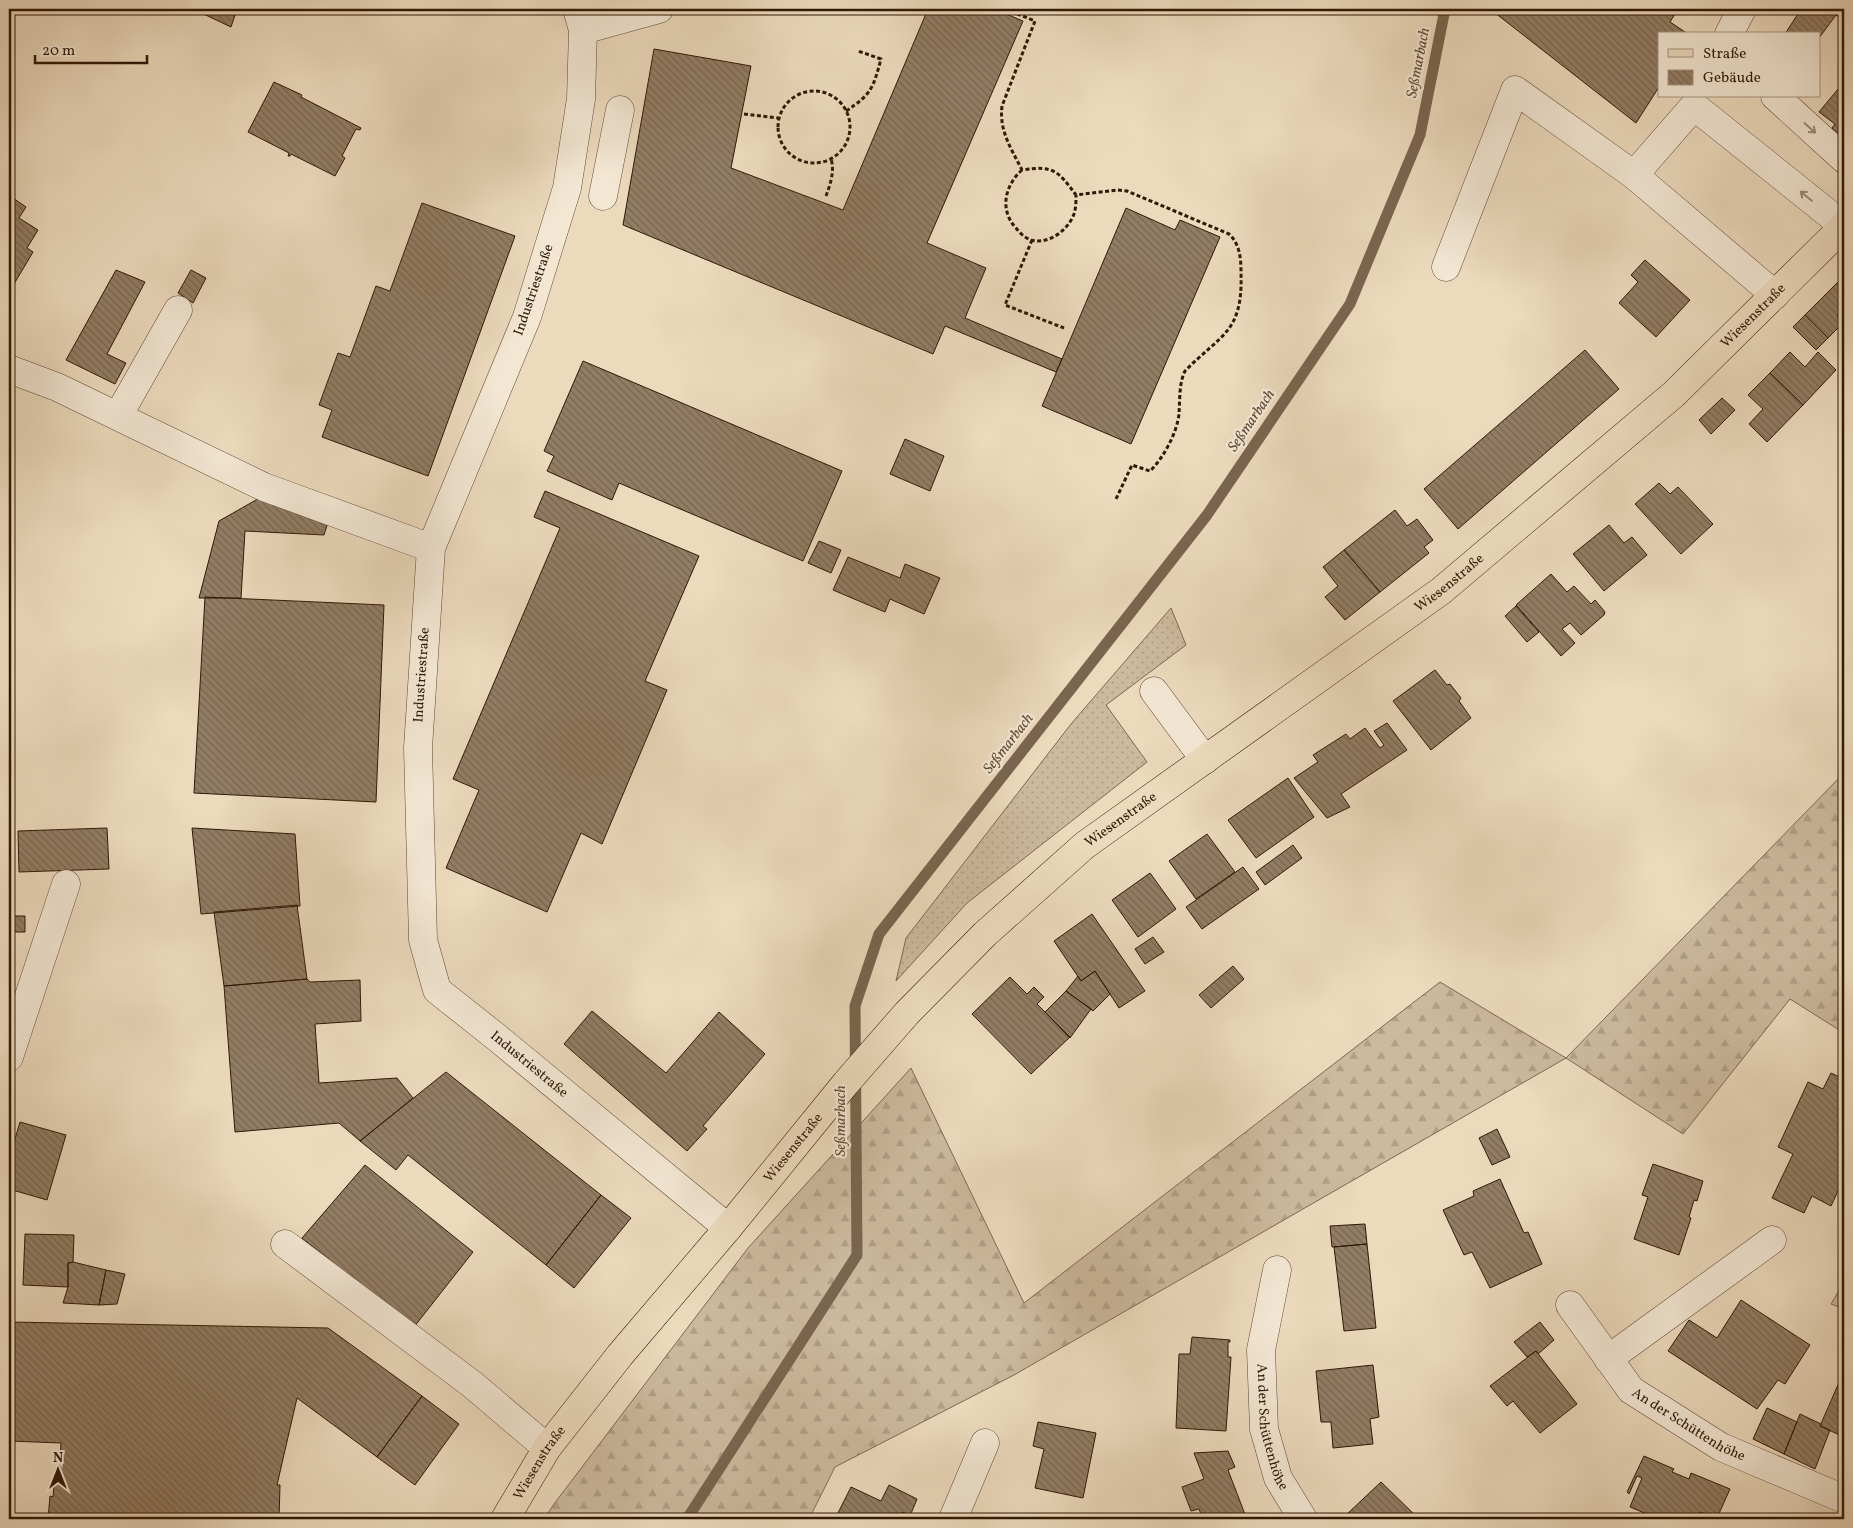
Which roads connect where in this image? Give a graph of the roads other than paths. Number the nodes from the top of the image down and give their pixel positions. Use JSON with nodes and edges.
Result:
{"nodes":[{"id":1,"x":659,"y":9,"type":"edge"},
{"id":2,"x":1742,"y":9,"type":"edge"},
{"id":3,"x":580,"y":19,"type":"edge"},
{"id":4,"x":1731,"y":32,"type":"edge"},
{"id":5,"x":1777,"y":98,"type":"edge"},
{"id":6,"x":620,"y":110,"type":"dead end"},
{"id":7,"x":574,"y":144,"type":"junction"},
{"id":8,"x":611,"y":151,"type":"junction"},
{"id":9,"x":1844,"y":159,"type":"edge"},
{"id":10,"x":1634,"y":174,"type":"junction"},
{"id":11,"x":603,"y":196,"type":"dead end"},
{"id":12,"x":1844,"y":226,"type":"edge"},
{"id":13,"x":1446,"y":267,"type":"dead end"},
{"id":14,"x":1775,"y":295,"type":"junction"},
{"id":15,"x":178,"y":310,"type":"dead end"},
{"id":16,"x":9,"y":369,"type":"edge"},
{"id":17,"x":118,"y":416,"type":"junction"},
{"id":18,"x":431,"y":548,"type":"junction"},
{"id":19,"x":1154,"y":691,"type":"dead end"},
{"id":20,"x":1205,"y":760,"type":"junction"},
{"id":21,"x":66,"y":884,"type":"dead end"},
{"id":22,"x":9,"y":1057,"type":"edge"},
{"id":23,"x":728,"y":1228,"type":"junction"},
{"id":24,"x":1772,"y":1240,"type":"dead end"},
{"id":25,"x":285,"y":1244,"type":"dead end"},
{"id":26,"x":1277,"y":1270,"type":"dead end"},
{"id":27,"x":1570,"y":1305,"type":"dead end"},
{"id":28,"x":1608,"y":1358,"type":"junction"},
{"id":29,"x":985,"y":1443,"type":"dead end"},
{"id":30,"x":547,"y":1448,"type":"junction"},
{"id":31,"x":1844,"y":1499,"type":"edge"},
{"id":32,"x":505,"y":1519,"type":"edge"},
{"id":33,"x":953,"y":1519,"type":"edge"},
{"id":34,"x":1303,"y":1519,"type":"edge"}],
"edges":[{"from":1,"to":3,"type":"street"},
{"from":2,"to":4,"type":"street"},
{"from":3,"to":7,"type":"street","name":"Industriestraße"},
{"from":5,"to":9,"type":"street","one_way":true},
{"from":6,"to":8,"type":"street"},
{"from":7,"to":8,"type":"street"},
{"from":7,"to":18,"type":"street","name":"Industriestraße"},
{"from":8,"to":11,"type":"street"},
{"from":12,"to":10,"type":"street","one_way":true},
{"from":10,"to":13,"type":"street"},
{"from":10,"to":14,"type":"street"},
{"from":12,"to":14,"type":"main road","name":"Wiesenstraße"},
{"from":14,"to":20,"type":"main road","name":"Wiesenstraße"},
{"from":15,"to":17,"type":"street"},
{"from":16,"to":17,"type":"street"},
{"from":17,"to":18,"type":"street"},
{"from":18,"to":23,"type":"street","name":"Industriestraße"},
{"from":19,"to":20,"type":"street"},
{"from":20,"to":23,"type":"main road","name":"Wiesenstraße"},
{"from":21,"to":22,"type":"street"},
{"from":23,"to":30,"type":"main road","name":"Wiesenstraße"},
{"from":24,"to":28,"type":"street"},
{"from":25,"to":30,"type":"street"},
{"from":26,"to":34,"type":"street","name":"An der Schüttenhöhe"},
{"from":27,"to":28,"type":"street","name":"An der Schüttenhöhe"},
{"from":28,"to":31,"type":"street","name":"An der Schüttenhöhe"},
{"from":29,"to":33,"type":"street"},
{"from":30,"to":32,"type":"main road","name":"Wiesenstraße"}]}
